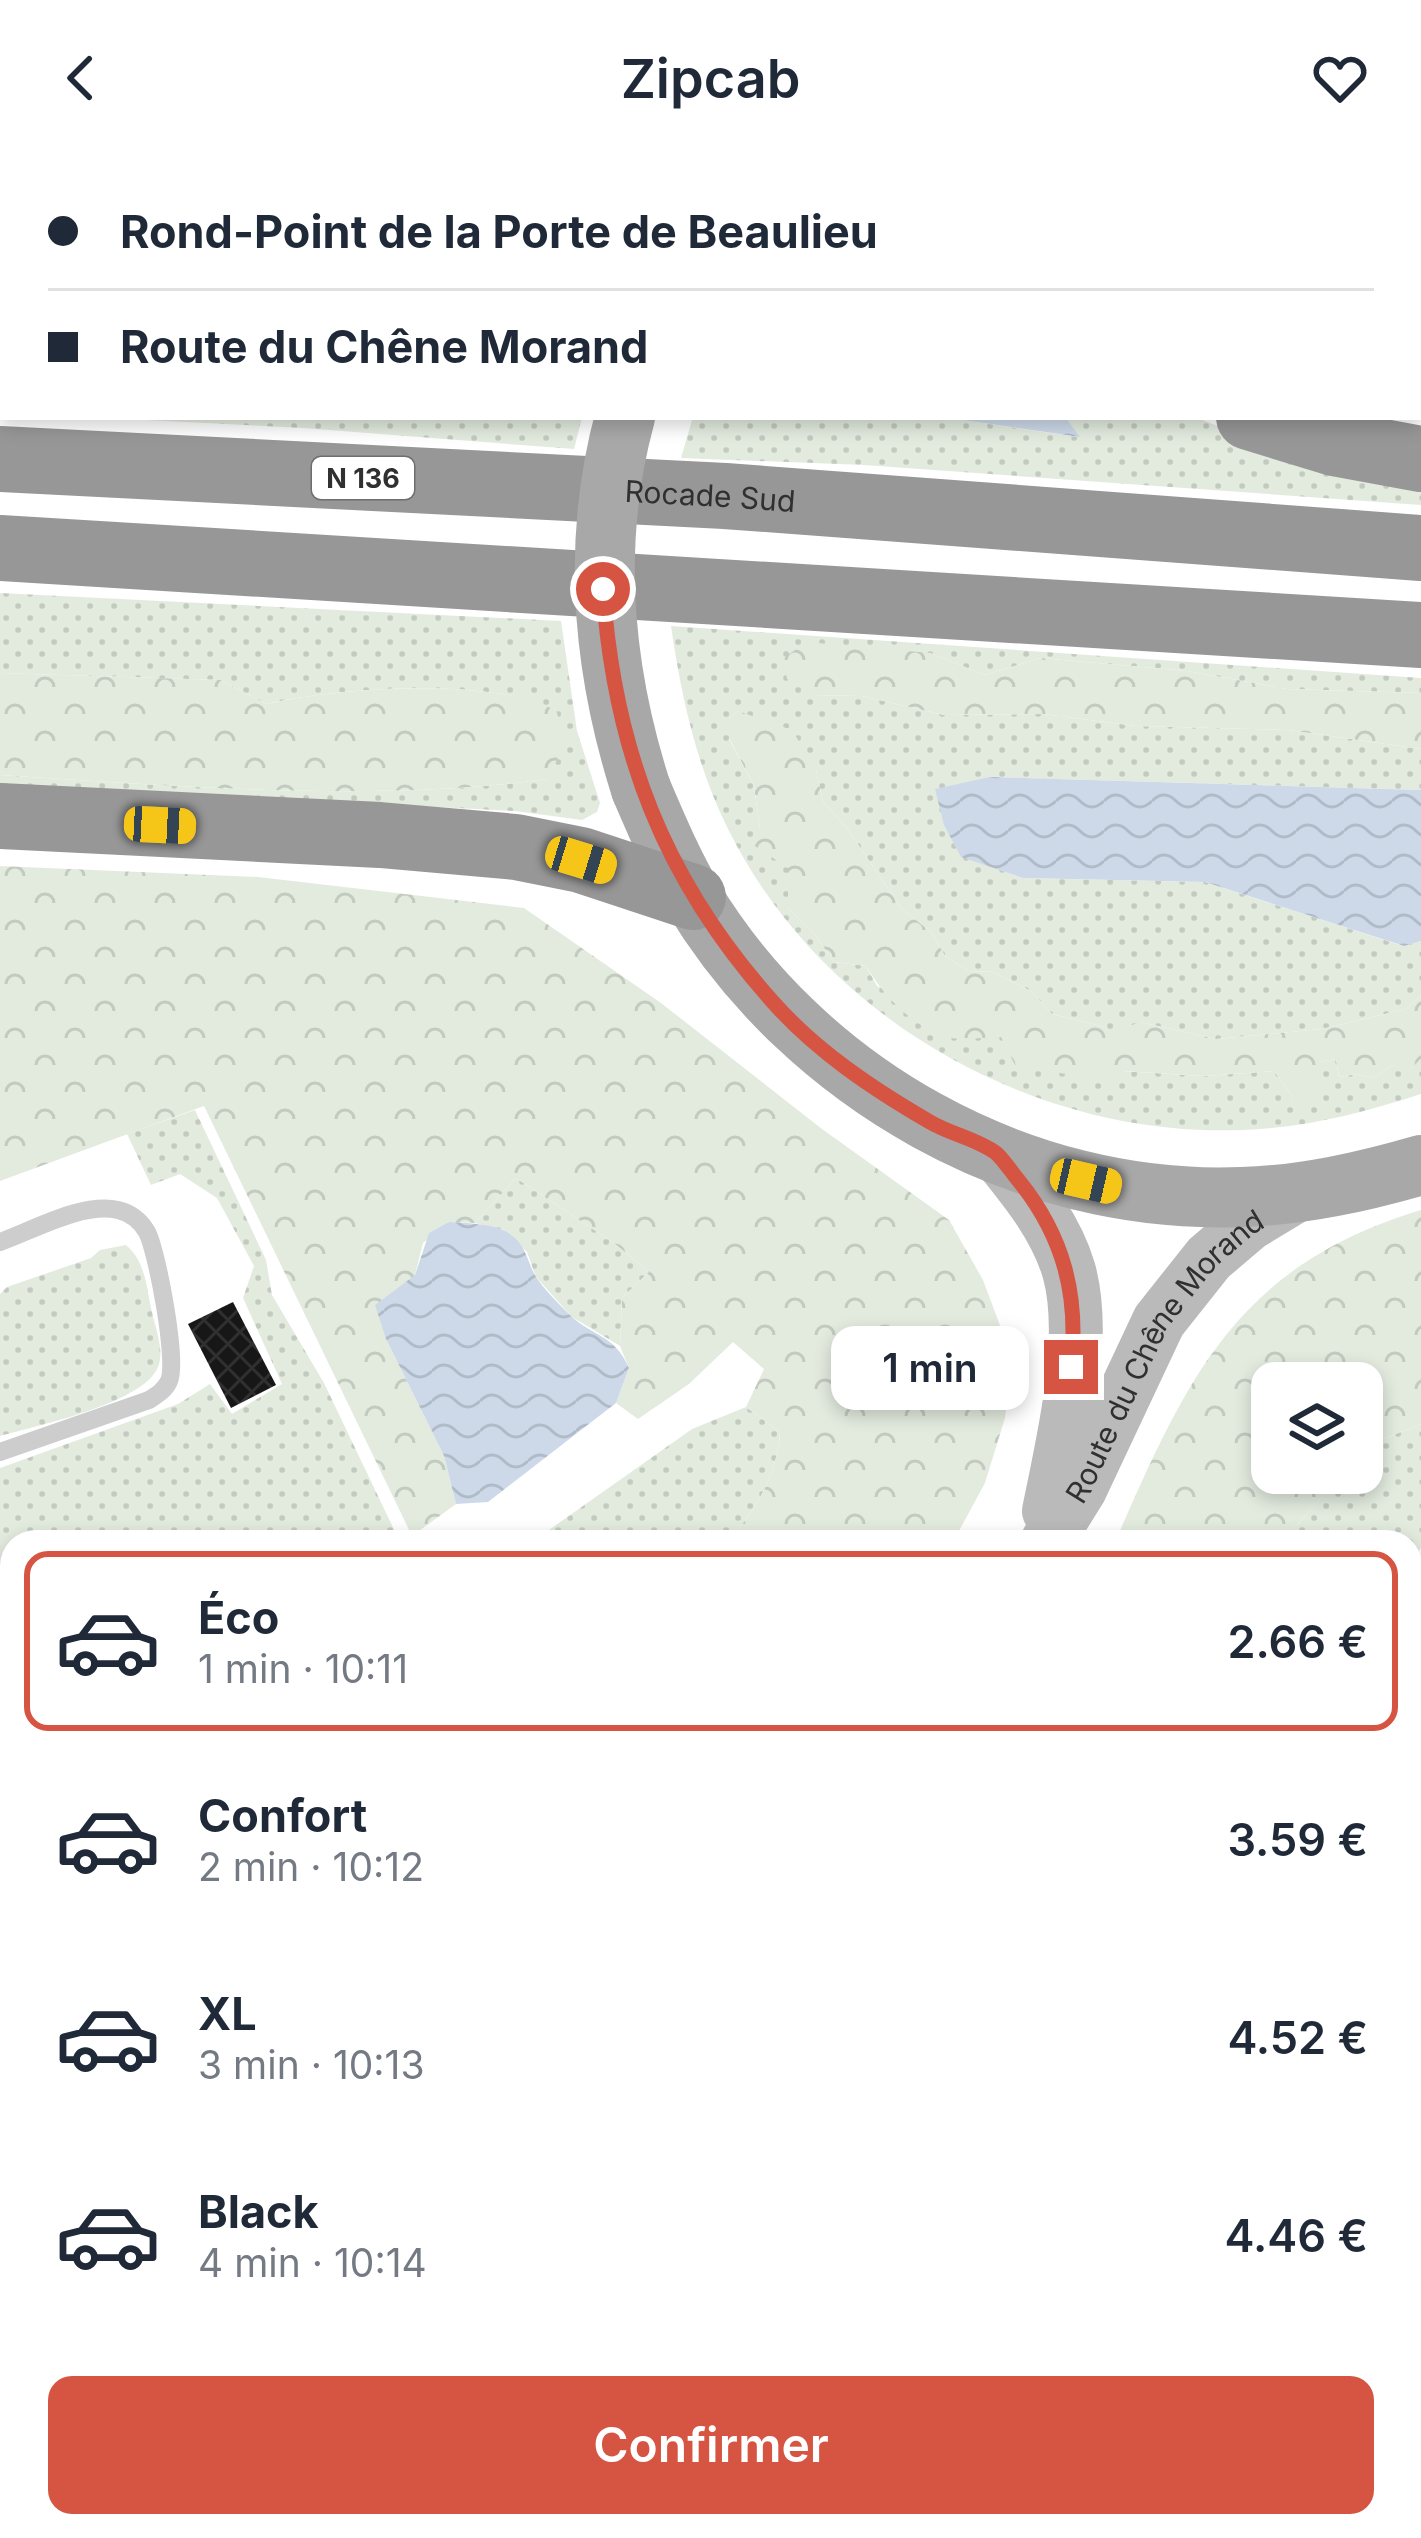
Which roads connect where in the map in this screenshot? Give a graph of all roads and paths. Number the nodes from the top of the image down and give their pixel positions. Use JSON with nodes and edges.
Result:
{"nodes":[{"id":1,"x":624,"y":420,"type":"edge"},
{"id":2,"x":1259,"y":420,"type":"edge"},
{"id":3,"x":0,"y":459,"type":"edge"},
{"id":4,"x":1421,"y":459,"type":"edge"},
{"id":5,"x":0,"y":548,"type":"edge"},
{"id":6,"x":1421,"y":548,"type":"edge"},
{"id":7,"x":1421,"y":635,"type":"edge"},
{"id":8,"x":0,"y":816,"type":"edge"},
{"id":9,"x":693,"y":897,"type":"junction"},
{"id":10,"x":996,"y":1154,"type":"junction"},
{"id":11,"x":1421,"y":1165,"type":"edge"},
{"id":12,"x":1302,"y":1192,"type":"junction"},
{"id":13,"x":0,"y":1242,"type":"edge"},
{"id":14,"x":0,"y":1452,"type":"edge"},
{"id":15,"x":1047,"y":1530,"type":"edge"},
{"id":16,"x":1053,"y":1530,"type":"edge"}],
"edges":[{"from":1,"to":9,"type":"main road","bridge":true},
{"from":2,"to":4,"type":"highway"},
{"from":3,"to":6,"type":"highway","name":"Rocade Sud","number":"N 136"},
{"from":5,"to":7,"type":"highway"},
{"from":8,"to":9,"type":"highway"},
{"from":9,"to":10,"type":"main road"},
{"from":10,"to":12,"type":"main road"},
{"from":10,"to":15,"type":"main road","name":"Route du Chêne Morand"},
{"from":11,"to":12,"type":"main road"},
{"from":12,"to":16,"type":"main road","name":"Route du Chêne Morand"},
{"from":13,"to":14,"type":"lane"}]}
